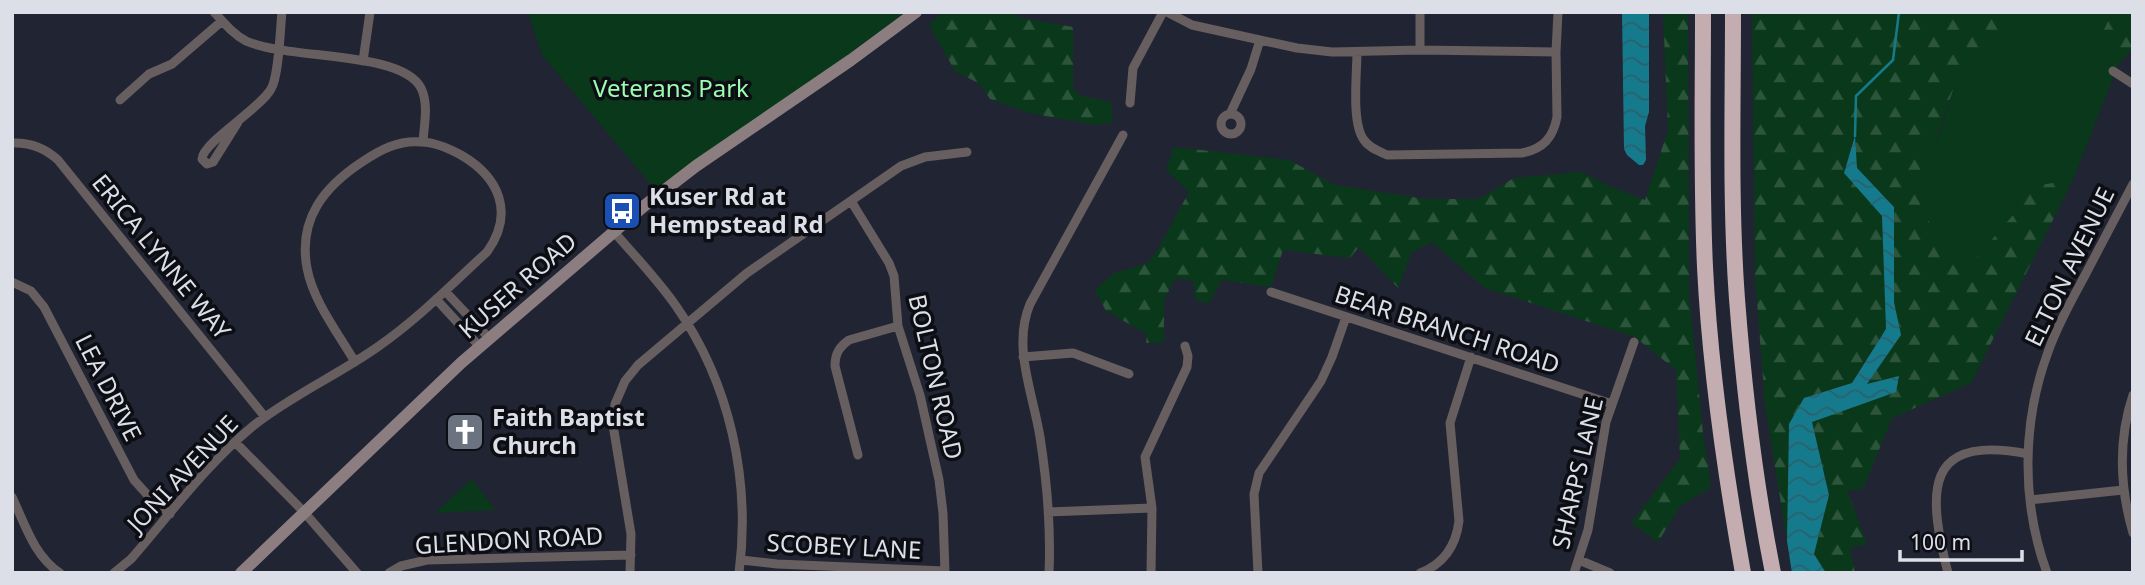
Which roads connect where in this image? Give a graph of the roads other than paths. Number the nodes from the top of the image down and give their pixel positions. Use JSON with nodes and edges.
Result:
{"nodes":[{"id":1,"x":214,"y":12,"type":"edge"},
{"id":2,"x":282,"y":12,"type":"edge"},
{"id":3,"x":370,"y":12,"type":"edge"},
{"id":4,"x":916,"y":12,"type":"edge"},
{"id":5,"x":1165,"y":12,"type":"edge"},
{"id":6,"x":1420,"y":12,"type":"edge"},
{"id":7,"x":1558,"y":12,"type":"edge"},
{"id":8,"x":1703,"y":12,"type":"edge"},
{"id":9,"x":1733,"y":12,"type":"edge"},
{"id":10,"x":222,"y":21,"type":"junction"},
{"id":11,"x":1260,"y":40,"type":"junction"},
{"id":12,"x":278,"y":50,"type":"junction"},
{"id":13,"x":1420,"y":50,"type":"junction"},
{"id":14,"x":1357,"y":51,"type":"junction"},
{"id":15,"x":1556,"y":52,"type":"junction"},
{"id":16,"x":363,"y":61,"type":"junction"},
{"id":17,"x":2113,"y":71,"type":"dead end"},
{"id":18,"x":2133,"y":84,"type":"edge"},
{"id":19,"x":120,"y":100,"type":"dead end"},
{"id":20,"x":1130,"y":103,"type":"dead end"},
{"id":21,"x":1230,"y":114,"type":"dead end"},
{"id":22,"x":238,"y":122,"type":"junction"},
{"id":23,"x":1123,"y":135,"type":"dead end"},
{"id":24,"x":424,"y":142,"type":"junction"},
{"id":25,"x":12,"y":143,"type":"edge"},
{"id":26,"x":967,"y":152,"type":"dead end"},
{"id":27,"x":2132,"y":186,"type":"edge"},
{"id":28,"x":851,"y":201,"type":"junction"},
{"id":29,"x":614,"y":232,"type":"junction"},
{"id":30,"x":12,"y":282,"type":"edge"},
{"id":31,"x":445,"y":291,"type":"junction"},
{"id":32,"x":1271,"y":292,"type":"dead end"},
{"id":33,"x":436,"y":299,"type":"junction"},
{"id":34,"x":1346,"y":317,"type":"junction"},
{"id":35,"x":688,"y":323,"type":"junction"},
{"id":36,"x":898,"y":326,"type":"junction"},
{"id":37,"x":1633,"y":342,"type":"dead end"},
{"id":38,"x":484,"y":343,"type":"junction"},
{"id":39,"x":1185,"y":346,"type":"dead end"},
{"id":40,"x":1023,"y":357,"type":"junction"},
{"id":41,"x":1471,"y":358,"type":"junction"},
{"id":42,"x":355,"y":362,"type":"junction"},
{"id":43,"x":1129,"y":374,"type":"dead end"},
{"id":44,"x":2133,"y":395,"type":"edge"},
{"id":45,"x":1612,"y":404,"type":"junction"},
{"id":46,"x":265,"y":417,"type":"junction"},
{"id":47,"x":235,"y":442,"type":"junction"},
{"id":48,"x":2028,"y":454,"type":"junction"},
{"id":49,"x":858,"y":456,"type":"dead end"},
{"id":50,"x":2123,"y":491,"type":"junction"},
{"id":51,"x":12,"y":497,"type":"edge"},
{"id":52,"x":2030,"y":500,"type":"junction"},
{"id":53,"x":1152,"y":508,"type":"junction"},
{"id":54,"x":303,"y":512,"type":"junction"},
{"id":55,"x":1048,"y":512,"type":"junction"},
{"id":56,"x":170,"y":514,"type":"junction"},
{"id":57,"x":2133,"y":533,"type":"edge"},
{"id":58,"x":631,"y":555,"type":"junction"},
{"id":59,"x":741,"y":560,"type":"junction"},
{"id":60,"x":1579,"y":561,"type":"junction"},
{"id":61,"x":846,"y":570,"type":"edge"},
{"id":62,"x":945,"y":572,"type":"edge"},
{"id":63,"x":60,"y":573,"type":"edge"},
{"id":64,"x":114,"y":573,"type":"edge"},
{"id":65,"x":241,"y":573,"type":"edge"},
{"id":66,"x":356,"y":573,"type":"edge"},
{"id":67,"x":389,"y":573,"type":"edge"},
{"id":68,"x":630,"y":573,"type":"edge"},
{"id":69,"x":739,"y":573,"type":"edge"},
{"id":70,"x":1049,"y":573,"type":"edge"},
{"id":71,"x":1151,"y":573,"type":"edge"},
{"id":72,"x":1258,"y":573,"type":"edge"},
{"id":73,"x":1420,"y":573,"type":"edge"},
{"id":74,"x":1574,"y":573,"type":"edge"},
{"id":75,"x":1610,"y":573,"type":"edge"},
{"id":76,"x":1743,"y":573,"type":"edge"},
{"id":77,"x":1773,"y":573,"type":"edge"},
{"id":78,"x":1948,"y":573,"type":"edge"},
{"id":79,"x":2047,"y":573,"type":"edge"}],
"edges":[{"from":1,"to":10,"type":"street"},
{"from":2,"to":12,"type":"street"},
{"from":3,"to":16,"type":"street"},
{"from":4,"to":29,"type":"street","name":"KUSER ROAD"},
{"from":5,"to":11,"type":"street"},
{"from":5,"to":20,"type":"street"},
{"from":6,"to":13,"type":"street"},
{"from":7,"to":15,"type":"street"},
{"from":8,"to":76,"type":"highway"},
{"from":9,"to":77,"type":"highway"},
{"from":10,"to":12,"type":"street"},
{"from":10,"to":19,"type":"street"},
{"from":11,"to":14,"type":"street"},
{"from":11,"to":21,"type":"street"},
{"from":12,"to":16,"type":"street"},
{"from":12,"to":22,"type":"street"},
{"from":13,"to":14,"type":"street"},
{"from":13,"to":15,"type":"street"},
{"from":14,"to":15,"type":"street"},
{"from":16,"to":24,"type":"street"},
{"from":17,"to":18,"type":"street"},
{"from":22,"to":22,"type":"street"},
{"from":23,"to":40,"type":"street"},
{"from":24,"to":31,"type":"street","name":"JONI AVENUE"},
{"from":24,"to":42,"type":"street","name":"JONI AVENUE"},
{"from":25,"to":46,"type":"street","name":"ERICA LYNNE WAY"},
{"from":26,"to":28,"type":"street"},
{"from":27,"to":48,"type":"street","name":"ELTON AVENUE"},
{"from":28,"to":35,"type":"street"},
{"from":28,"to":36,"type":"street","name":"BOLTON ROAD"},
{"from":29,"to":35,"type":"street"},
{"from":29,"to":38,"type":"street","name":"KUSER ROAD"},
{"from":30,"to":56,"type":"street","name":"LEA DRIVE"},
{"from":31,"to":33,"type":"street","name":"JONI AVENUE"},
{"from":31,"to":38,"type":"street"},
{"from":32,"to":34,"type":"street","name":"BEAR BRANCH ROAD"},
{"from":33,"to":38,"type":"street"},
{"from":33,"to":42,"type":"street","name":"JONI AVENUE"},
{"from":34,"to":41,"type":"street","name":"BEAR BRANCH ROAD"},
{"from":34,"to":72,"type":"street"},
{"from":35,"to":58,"type":"street"},
{"from":35,"to":59,"type":"street"},
{"from":36,"to":49,"type":"street"},
{"from":36,"to":62,"type":"street","name":"BOLTON ROAD"},
{"from":37,"to":45,"type":"street","name":"SHARPS LANE"},
{"from":38,"to":54,"type":"street","name":"KUSER ROAD"},
{"from":39,"to":53,"type":"street"},
{"from":40,"to":43,"type":"street"},
{"from":40,"to":55,"type":"street"},
{"from":41,"to":45,"type":"street","name":"BEAR BRANCH ROAD"},
{"from":41,"to":73,"type":"street"},
{"from":42,"to":46,"type":"street","name":"JONI AVENUE"},
{"from":44,"to":50,"type":"street"},
{"from":45,"to":60,"type":"street","name":"SHARPS LANE"},
{"from":46,"to":47,"type":"street","name":"JONI AVENUE"},
{"from":47,"to":54,"type":"street"},
{"from":47,"to":56,"type":"street","name":"JONI AVENUE"},
{"from":48,"to":52,"type":"street","name":"ELTON AVENUE"},
{"from":48,"to":78,"type":"street"},
{"from":50,"to":52,"type":"street"},
{"from":50,"to":57,"type":"street"},
{"from":51,"to":63,"type":"street"},
{"from":52,"to":79,"type":"street","name":"ELTON AVENUE"},
{"from":53,"to":55,"type":"street"},
{"from":53,"to":71,"type":"street"},
{"from":54,"to":65,"type":"street","name":"KUSER ROAD"},
{"from":54,"to":66,"type":"street"},
{"from":55,"to":70,"type":"street"},
{"from":56,"to":64,"type":"street","name":"JONI AVENUE"},
{"from":58,"to":67,"type":"street","name":"GLENDON ROAD"},
{"from":58,"to":68,"type":"street"},
{"from":59,"to":61,"type":"street","name":"SCOBEY LANE"},
{"from":59,"to":69,"type":"street"},
{"from":60,"to":74,"type":"street","name":"SHARPS LANE"},
{"from":60,"to":75,"type":"street"},
{"from":61,"to":62,"type":"street","name":"SCOBEY LANE"}]}
